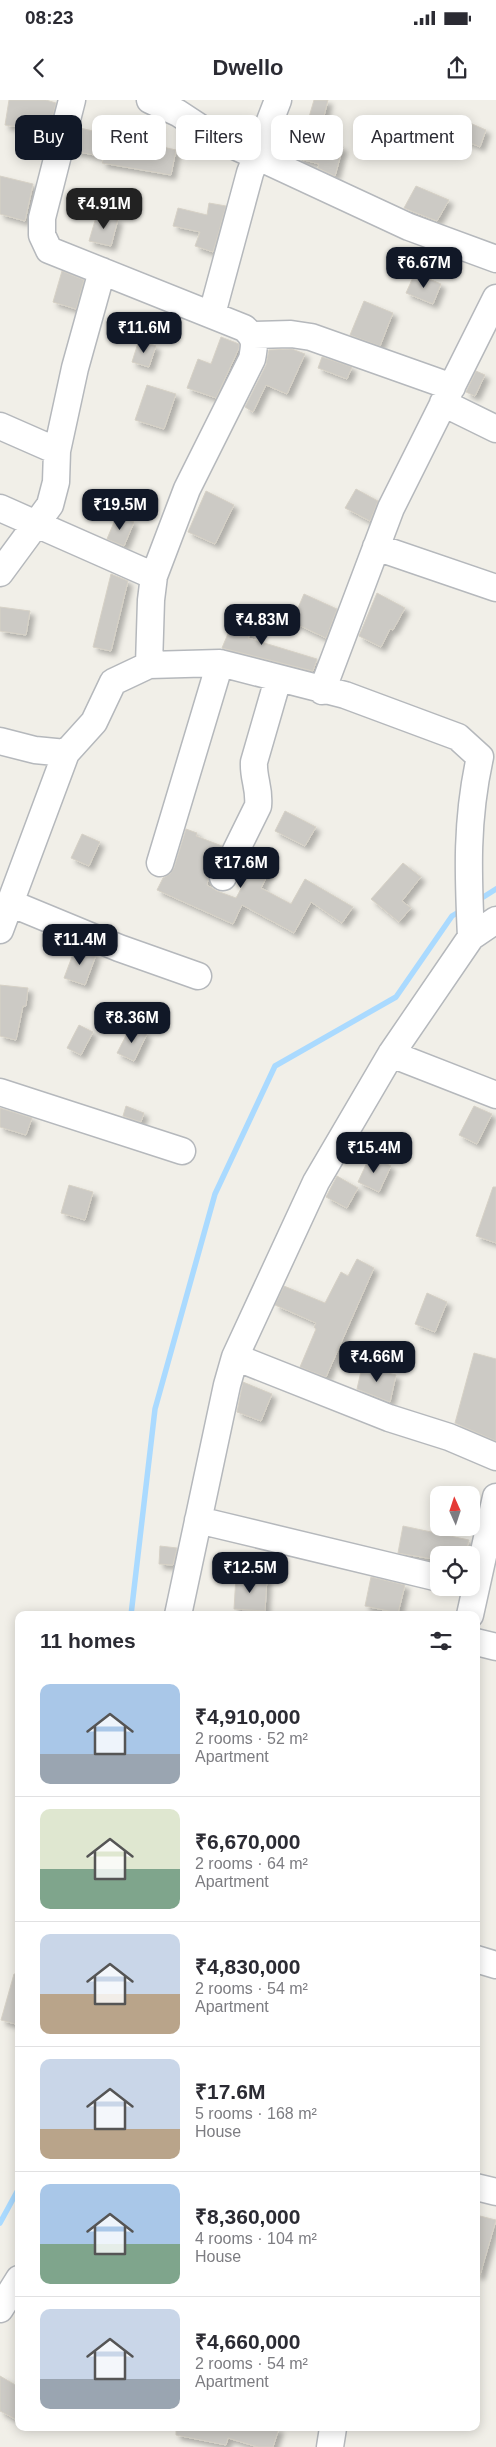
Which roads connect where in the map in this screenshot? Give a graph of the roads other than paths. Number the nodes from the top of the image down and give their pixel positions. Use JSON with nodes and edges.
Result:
{"nodes":[{"id":1,"x":72,"y":100,"type":"edge"},
{"id":2,"x":150,"y":100,"type":"edge"},
{"id":3,"x":278,"y":100,"type":"edge"},
{"id":4,"x":181,"y":115,"type":"edge"},
{"id":5,"x":261,"y":144,"type":"edge"},
{"id":6,"x":261,"y":159,"type":"edge"},
{"id":7,"x":255,"y":160,"type":"edge"},
{"id":8,"x":496,"y":259,"type":"edge"},
{"id":9,"x":102,"y":271,"type":"junction"},
{"id":10,"x":494,"y":308,"type":"edge"},
{"id":11,"x":212,"y":314,"type":"junction"},
{"id":12,"x":253,"y":335,"type":"junction"},
{"id":13,"x":447,"y":395,"type":"junction"},
{"id":14,"x":0,"y":426,"type":"edge"},
{"id":15,"x":496,"y":429,"type":"edge"},
{"id":16,"x":57,"y":451,"type":"junction"},
{"id":17,"x":0,"y":508,"type":"edge"},
{"id":18,"x":36,"y":524,"type":"junction"},
{"id":19,"x":376,"y":547,"type":"junction"},
{"id":20,"x":0,"y":573,"type":"edge"},
{"id":21,"x":154,"y":576,"type":"junction"},
{"id":22,"x":496,"y":588,"type":"edge"},
{"id":23,"x":220,"y":663,"type":"junction"},
{"id":24,"x":149,"y":665,"type":"junction"},
{"id":25,"x":278,"y":678,"type":"junction"},
{"id":26,"x":322,"y":690,"type":"junction"},
{"id":27,"x":0,"y":741,"type":"edge"},
{"id":28,"x":488,"y":751,"type":"edge"},
{"id":29,"x":66,"y":753,"type":"junction"},
{"id":30,"x":160,"y":863,"type":"dead end"},
{"id":31,"x":223,"y":877,"type":"dead end"},
{"id":32,"x":10,"y":902,"type":"junction"},
{"id":33,"x":496,"y":920,"type":"edge"},
{"id":34,"x":0,"y":930,"type":"edge"},
{"id":35,"x":471,"y":937,"type":"junction"},
{"id":36,"x":198,"y":976,"type":"dead end"},
{"id":37,"x":390,"y":1054,"type":"junction"},
{"id":38,"x":0,"y":1092,"type":"edge"},
{"id":39,"x":496,"y":1095,"type":"edge"},
{"id":40,"x":182,"y":1151,"type":"dead end"},
{"id":41,"x":235,"y":1357,"type":"junction"},
{"id":42,"x":496,"y":1457,"type":"edge"},
{"id":43,"x":496,"y":1497,"type":"edge"},
{"id":44,"x":198,"y":1520,"type":"junction"},
{"id":45,"x":480,"y":1562,"type":"edge"},
{"id":46,"x":430,"y":1576,"type":"edge"},
{"id":47,"x":473,"y":1596,"type":"edge"},
{"id":48,"x":179,"y":1611,"type":"edge"},
{"id":49,"x":471,"y":1611,"type":"edge"},
{"id":50,"x":480,"y":1643,"type":"edge"},
{"id":51,"x":496,"y":1647,"type":"edge"},
{"id":52,"x":480,"y":1959,"type":"edge"},
{"id":53,"x":496,"y":1965,"type":"edge"},
{"id":54,"x":480,"y":2188,"type":"edge"},
{"id":55,"x":496,"y":2192,"type":"edge"},
{"id":56,"x":15,"y":2285,"type":"edge"},
{"id":57,"x":0,"y":2309,"type":"edge"},
{"id":58,"x":333,"y":2431,"type":"edge"},
{"id":59,"x":330,"y":2447,"type":"edge"}],
"edges":[{"from":1,"to":9,"type":"street"},
{"from":2,"to":4,"type":"street"},
{"from":3,"to":5,"type":"street"},
{"from":6,"to":8,"type":"street"},
{"from":7,"to":11,"type":"street"},
{"from":9,"to":11,"type":"street"},
{"from":9,"to":16,"type":"street"},
{"from":10,"to":13,"type":"street"},
{"from":11,"to":12,"type":"street"},
{"from":12,"to":13,"type":"street"},
{"from":12,"to":21,"type":"street"},
{"from":13,"to":15,"type":"street"},
{"from":13,"to":19,"type":"street"},
{"from":14,"to":16,"type":"street"},
{"from":16,"to":18,"type":"street"},
{"from":17,"to":18,"type":"street"},
{"from":18,"to":20,"type":"street"},
{"from":18,"to":21,"type":"street"},
{"from":19,"to":22,"type":"street"},
{"from":19,"to":26,"type":"street"},
{"from":21,"to":24,"type":"street"},
{"from":23,"to":24,"type":"street"},
{"from":23,"to":25,"type":"street"},
{"from":23,"to":30,"type":"street"},
{"from":24,"to":29,"type":"street"},
{"from":25,"to":26,"type":"street"},
{"from":25,"to":31,"type":"street"},
{"from":26,"to":28,"type":"street"},
{"from":27,"to":29,"type":"street"},
{"from":28,"to":35,"type":"street"},
{"from":29,"to":32,"type":"street"},
{"from":32,"to":34,"type":"street"},
{"from":32,"to":36,"type":"street"},
{"from":33,"to":35,"type":"street"},
{"from":35,"to":37,"type":"street"},
{"from":37,"to":39,"type":"street"},
{"from":37,"to":41,"type":"street"},
{"from":38,"to":40,"type":"street"},
{"from":41,"to":42,"type":"street"},
{"from":41,"to":44,"type":"street"},
{"from":43,"to":45,"type":"street"},
{"from":44,"to":46,"type":"street"},
{"from":44,"to":48,"type":"street"},
{"from":47,"to":49,"type":"street"},
{"from":50,"to":51,"type":"street"},
{"from":52,"to":53,"type":"street"},
{"from":54,"to":55,"type":"street"},
{"from":56,"to":57,"type":"street"},
{"from":58,"to":59,"type":"street"}]}
